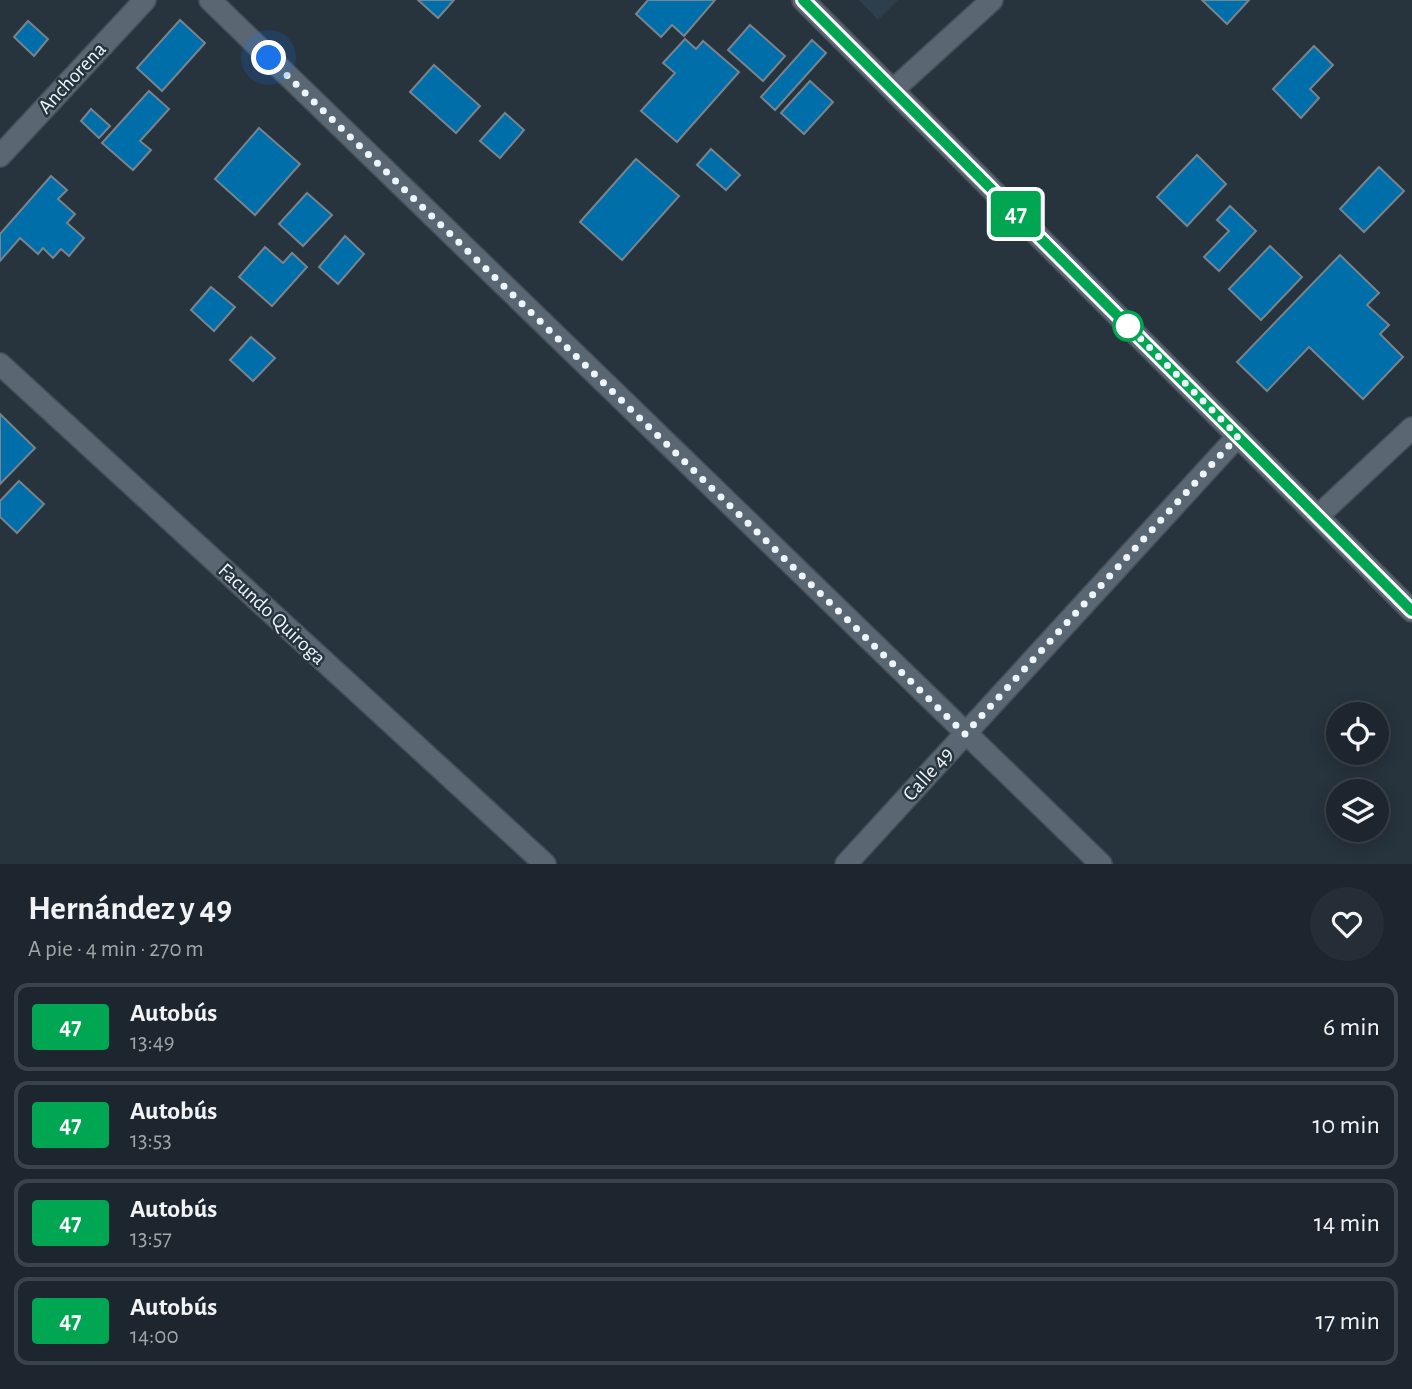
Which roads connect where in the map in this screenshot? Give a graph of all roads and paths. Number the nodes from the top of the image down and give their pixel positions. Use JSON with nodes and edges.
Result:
{"nodes":[{"id":1,"x":145,"y":0,"type":"edge"},
{"id":2,"x":209,"y":0,"type":"edge"},
{"id":3,"x":803,"y":0,"type":"edge"},
{"id":4,"x":992,"y":0,"type":"edge"},
{"id":5,"x":893,"y":90,"type":"junction"},
{"id":6,"x":0,"y":156,"type":"edge"},
{"id":7,"x":0,"y":364,"type":"edge"},
{"id":8,"x":1412,"y":428,"type":"edge"},
{"id":9,"x":1238,"y":436,"type":"junction"},
{"id":10,"x":1318,"y":516,"type":"junction"},
{"id":11,"x":1412,"y":611,"type":"edge"},
{"id":12,"x":965,"y":734,"type":"junction"},
{"id":13,"x":545,"y":864,"type":"edge"},
{"id":14,"x":846,"y":864,"type":"edge"},
{"id":15,"x":1101,"y":864,"type":"edge"}],
"edges":[{"from":1,"to":6,"type":"street","name":"Anchorena"},
{"from":2,"to":12,"type":"street"},
{"from":3,"to":5,"type":"street"},
{"from":4,"to":5,"type":"street"},
{"from":5,"to":9,"type":"street"},
{"from":7,"to":13,"type":"street","name":"Facundo Quiroga"},
{"from":8,"to":10,"type":"street"},
{"from":9,"to":10,"type":"street"},
{"from":9,"to":12,"type":"street","name":"Calle 49"},
{"from":10,"to":11,"type":"street"},
{"from":12,"to":14,"type":"street","name":"Calle 49"},
{"from":12,"to":15,"type":"street"}]}
